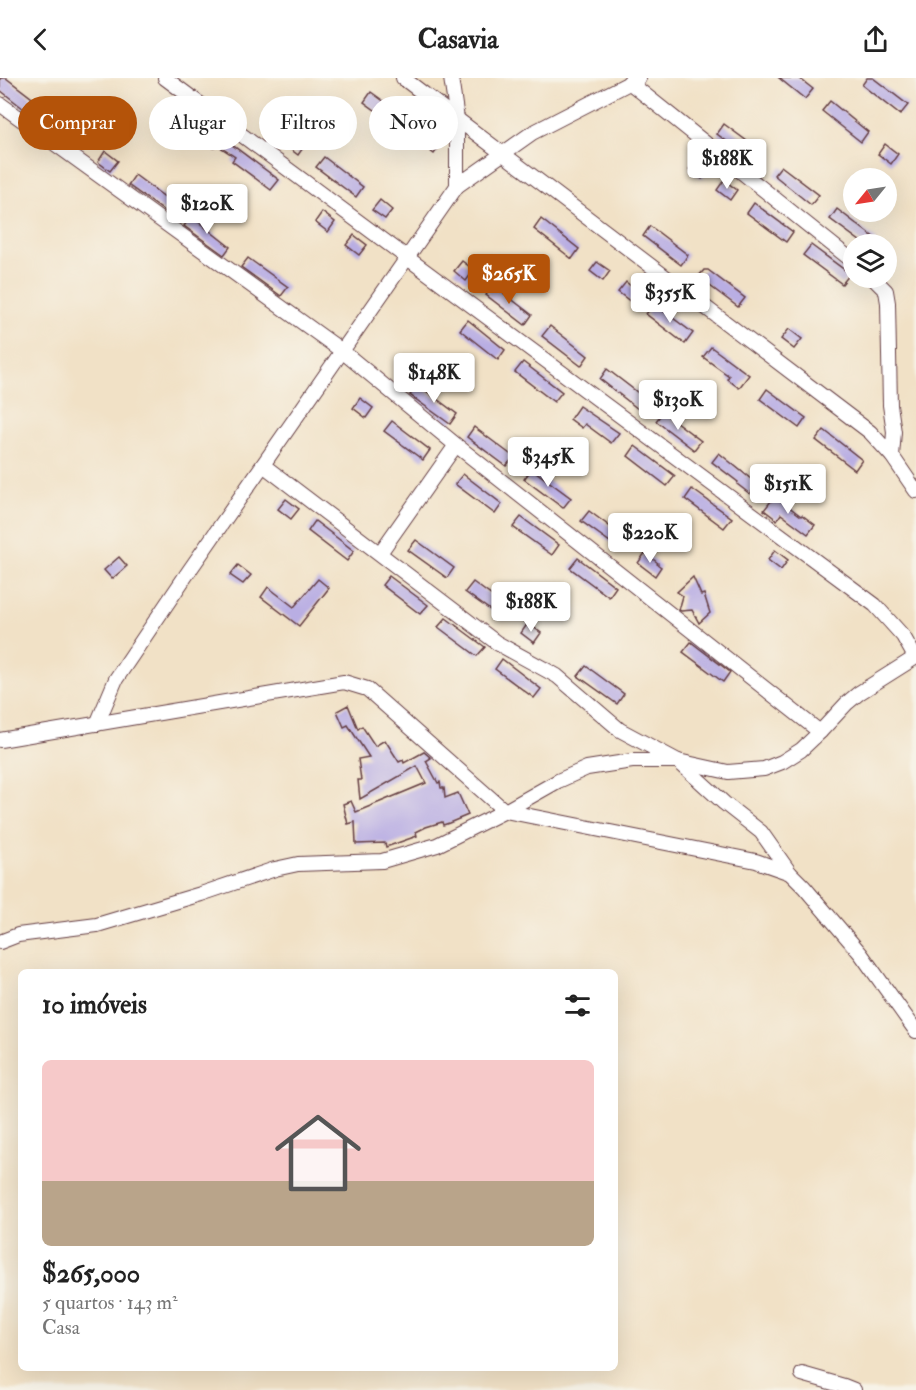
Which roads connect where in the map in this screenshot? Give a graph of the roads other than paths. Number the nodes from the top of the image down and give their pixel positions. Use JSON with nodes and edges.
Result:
{"nodes":[{"id":1,"x":165,"y":78,"type":"edge"},
{"id":2,"x":403,"y":78,"type":"edge"},
{"id":3,"x":451,"y":78,"type":"edge"},
{"id":4,"x":634,"y":80,"type":"edge"},
{"id":5,"x":427,"y":96,"type":"edge"},
{"id":6,"x":454,"y":96,"type":"edge"},
{"id":7,"x":0,"y":104,"type":"edge"},
{"id":8,"x":458,"y":120,"type":"edge"},
{"id":9,"x":457,"y":150,"type":"edge"},
{"id":10,"x":502,"y":154,"type":"junction"},
{"id":11,"x":457,"y":186,"type":"junction"},
{"id":12,"x":843,"y":253,"type":"edge"},
{"id":13,"x":407,"y":258,"type":"junction"},
{"id":14,"x":883,"y":288,"type":"edge"},
{"id":15,"x":342,"y":351,"type":"junction"},
{"id":16,"x":456,"y":445,"type":"junction"},
{"id":17,"x":892,"y":456,"type":"junction"},
{"id":18,"x":263,"y":465,"type":"junction"},
{"id":19,"x":916,"y":491,"type":"edge"},
{"id":20,"x":380,"y":553,"type":"junction"},
{"id":21,"x":916,"y":657,"type":"edge"},
{"id":22,"x":97,"y":724,"type":"junction"},
{"id":23,"x":820,"y":732,"type":"junction"},
{"id":24,"x":0,"y":740,"type":"edge"},
{"id":25,"x":678,"y":761,"type":"junction"},
{"id":26,"x":505,"y":811,"type":"junction"},
{"id":27,"x":790,"y":873,"type":"junction"},
{"id":28,"x":0,"y":942,"type":"edge"},
{"id":29,"x":916,"y":1030,"type":"edge"},
{"id":30,"x":802,"y":1374,"type":"dead end"},
{"id":31,"x":854,"y":1390,"type":"edge"}],
"edges":[{"from":1,"to":13,"type":"street"},
{"from":2,"to":5,"type":"street"},
{"from":3,"to":6,"type":"street"},
{"from":4,"to":10,"type":"street"},
{"from":4,"to":12,"type":"street"},
{"from":7,"to":15,"type":"street"},
{"from":8,"to":10,"type":"street"},
{"from":9,"to":11,"type":"street"},
{"from":10,"to":11,"type":"street"},
{"from":10,"to":17,"type":"street"},
{"from":11,"to":13,"type":"street"},
{"from":13,"to":15,"type":"street"},
{"from":13,"to":21,"type":"street"},
{"from":14,"to":17,"type":"street"},
{"from":15,"to":16,"type":"street"},
{"from":15,"to":18,"type":"street"},
{"from":16,"to":20,"type":"street"},
{"from":16,"to":23,"type":"street"},
{"from":17,"to":19,"type":"street"},
{"from":18,"to":20,"type":"street"},
{"from":18,"to":22,"type":"street"},
{"from":20,"to":25,"type":"street"},
{"from":21,"to":23,"type":"street"},
{"from":22,"to":24,"type":"street"},
{"from":22,"to":26,"type":"street"},
{"from":23,"to":25,"type":"street"},
{"from":25,"to":26,"type":"street"},
{"from":25,"to":27,"type":"street"},
{"from":26,"to":27,"type":"street"},
{"from":26,"to":28,"type":"street"},
{"from":27,"to":29,"type":"street"},
{"from":30,"to":31,"type":"street"}]}
